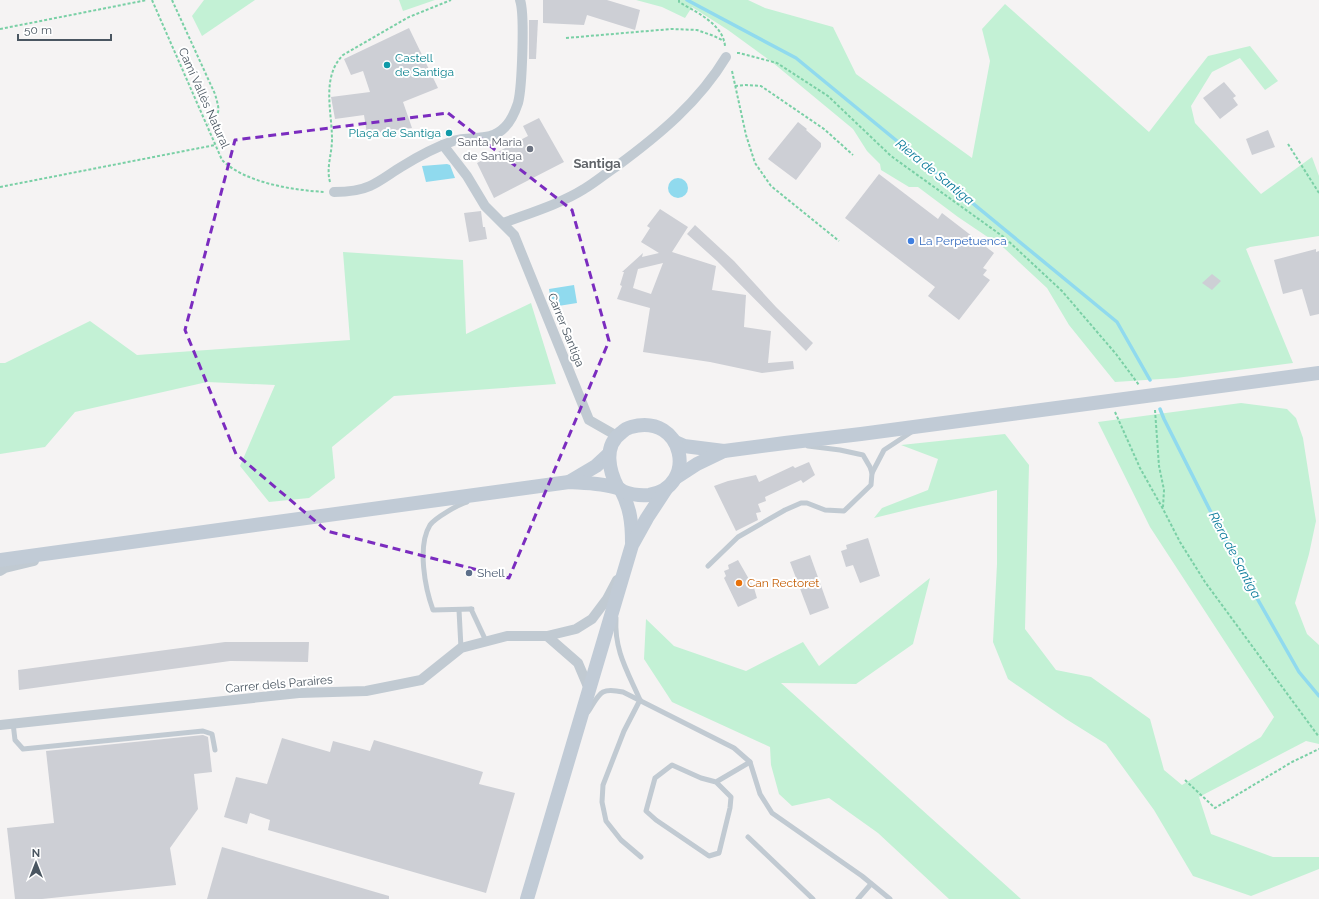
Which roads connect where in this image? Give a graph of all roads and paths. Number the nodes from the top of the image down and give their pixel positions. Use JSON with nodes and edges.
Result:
{"nodes":[{"id":1,"x":147,"y":0,"type":"edge"},
{"id":2,"x":152,"y":0,"type":"edge"},
{"id":3,"x":172,"y":0,"type":"edge"},
{"id":4,"x":451,"y":0,"type":"edge"},
{"id":5,"x":520,"y":0,"type":"edge"},
{"id":6,"x":679,"y":1,"type":"edge"},
{"id":7,"x":0,"y":29,"type":"edge"},
{"id":8,"x":566,"y":38,"type":"dead end"},
{"id":9,"x":725,"y":42,"type":"junction"},
{"id":10,"x":726,"y":57,"type":"junction"},
{"id":11,"x":732,"y":71,"type":"dead end"},
{"id":12,"x":735,"y":86,"type":"junction"},
{"id":13,"x":207,"y":126,"type":"junction"},
{"id":14,"x":1288,"y":144,"type":"dead end"},
{"id":15,"x":214,"y":145,"type":"junction"},
{"id":16,"x":443,"y":145,"type":"junction"},
{"id":17,"x":854,"y":155,"type":"dead end"},
{"id":18,"x":0,"y":187,"type":"edge"},
{"id":19,"x":334,"y":192,"type":"junction"},
{"id":20,"x":1319,"y":193,"type":"edge"},
{"id":21,"x":503,"y":223,"type":"junction"},
{"id":22,"x":839,"y":240,"type":"dead end"},
{"id":23,"x":1319,"y":373,"type":"edge"},
{"id":24,"x":1140,"y":386,"type":"dead end"},
{"id":25,"x":1112,"y":400,"type":"junction"},
{"id":26,"x":1154,"y":410,"type":"dead end"},
{"id":27,"x":920,"y":427,"type":"junction"},
{"id":28,"x":617,"y":436,"type":"junction"},
{"id":29,"x":675,"y":442,"type":"junction"},
{"id":30,"x":785,"y":443,"type":"junction"},
{"id":31,"x":724,"y":451,"type":"junction"},
{"id":32,"x":609,"y":454,"type":"junction"},
{"id":33,"x":872,"y":473,"type":"junction"},
{"id":34,"x":677,"y":477,"type":"junction"},
{"id":35,"x":569,"y":482,"type":"junction"},
{"id":36,"x":620,"y":489,"type":"junction"},
{"id":37,"x":666,"y":489,"type":"junction"},
{"id":38,"x":505,"y":491,"type":"junction"},
{"id":39,"x":1163,"y":509,"type":"junction"},
{"id":40,"x":632,"y":545,"type":"junction"},
{"id":41,"x":83,"y":548,"type":"junction"},
{"id":42,"x":0,"y":560,"type":"edge"},
{"id":43,"x":626,"y":566,"type":"junction"},
{"id":44,"x":708,"y":566,"type":"dead end"},
{"id":45,"x":0,"y":571,"type":"edge"},
{"id":46,"x":619,"y":587,"type":"junction"},
{"id":47,"x":459,"y":610,"type":"junction"},
{"id":48,"x":547,"y":636,"type":"junction"},
{"id":49,"x":486,"y":641,"type":"junction"},
{"id":50,"x":461,"y":648,"type":"junction"},
{"id":51,"x":589,"y":689,"type":"junction"},
{"id":52,"x":640,"y":700,"type":"junction"},
{"id":53,"x":13,"y":724,"type":"junction"},
{"id":54,"x":0,"y":725,"type":"edge"},
{"id":55,"x":576,"y":733,"type":"junction"},
{"id":56,"x":1319,"y":737,"type":"edge"},
{"id":57,"x":1319,"y":749,"type":"edge"},
{"id":58,"x":215,"y":750,"type":"dead end"},
{"id":59,"x":750,"y":762,"type":"junction"},
{"id":60,"x":1184,"y":780,"type":"dead end"},
{"id":61,"x":716,"y":782,"type":"junction"},
{"id":62,"x":748,"y":837,"type":"dead end"},
{"id":63,"x":641,"y":857,"type":"dead end"},
{"id":64,"x":872,"y":884,"type":"junction"},
{"id":65,"x":527,"y":899,"type":"edge"},
{"id":66,"x":813,"y":899,"type":"edge"},
{"id":67,"x":858,"y":899,"type":"edge"},
{"id":68,"x":890,"y":899,"type":"edge"}],
"edges":[{"from":1,"to":7,"type":"path"},
{"from":2,"to":13,"type":"path","name":"Camí Vallès Natural"},
{"from":3,"to":13,"type":"path"},
{"from":4,"to":19,"type":"path"},
{"from":5,"to":16,"type":"street"},
{"from":6,"to":9,"type":"path"},
{"from":8,"to":9,"type":"path"},
{"from":9,"to":10,"type":"path"},
{"from":10,"to":21,"type":"street"},
{"from":10,"to":24,"type":"path"},
{"from":11,"to":12,"type":"path"},
{"from":12,"to":17,"type":"path"},
{"from":12,"to":22,"type":"path"},
{"from":13,"to":15,"type":"path","name":"Camí Vallès Natural"},
{"from":14,"to":20,"type":"path"},
{"from":15,"to":18,"type":"path"},
{"from":15,"to":19,"type":"path","name":"Camí Vallès Natural"},
{"from":16,"to":19,"type":"street"},
{"from":16,"to":21,"type":"street","name":"Carrer Santiga"},
{"from":21,"to":28,"type":"street","name":"Carrer Santiga"},
{"from":23,"to":25,"type":"main road"},
{"from":25,"to":27,"type":"main road"},
{"from":25,"to":39,"type":"path"},
{"from":26,"to":39,"type":"path"},
{"from":27,"to":30,"type":"main road"},
{"from":27,"to":33,"type":"lane"},
{"from":28,"to":29,"type":"main road"},
{"from":28,"to":32,"type":"main road"},
{"from":29,"to":31,"type":"main road"},
{"from":29,"to":34,"type":"main road"},
{"from":30,"to":31,"type":"main road"},
{"from":30,"to":33,"type":"lane"},
{"from":31,"to":34,"type":"main road"},
{"from":32,"to":35,"type":"main road"},
{"from":32,"to":36,"type":"main road"},
{"from":33,"to":44,"type":"lane"},
{"from":34,"to":37,"type":"main road"},
{"from":35,"to":36,"type":"main road"},
{"from":35,"to":38,"type":"main road"},
{"from":36,"to":37,"type":"main road"},
{"from":36,"to":40,"type":"main road"},
{"from":37,"to":40,"type":"main road"},
{"from":38,"to":41,"type":"main road"},
{"from":38,"to":47,"type":"lane"},
{"from":39,"to":56,"type":"path"},
{"from":40,"to":43,"type":"main road"},
{"from":41,"to":42,"type":"main road"},
{"from":41,"to":45,"type":"street"},
{"from":43,"to":46,"type":"main road"},
{"from":43,"to":48,"type":"street","name":"Carrer dels Paraires"},
{"from":46,"to":51,"type":"main road"},
{"from":46,"to":52,"type":"lane"},
{"from":47,"to":49,"type":"lane"},
{"from":47,"to":50,"type":"lane"},
{"from":48,"to":49,"type":"street","name":"Carrer dels Paraires"},
{"from":48,"to":51,"type":"street"},
{"from":49,"to":50,"type":"street","name":"Carrer dels Paraires"},
{"from":50,"to":53,"type":"street","name":"Carrer dels Paraires"},
{"from":51,"to":55,"type":"main road"},
{"from":52,"to":55,"type":"lane"},
{"from":52,"to":59,"type":"lane"},
{"from":52,"to":63,"type":"lane"},
{"from":53,"to":54,"type":"street","name":"Carrer dels Paraires"},
{"from":53,"to":58,"type":"lane"},
{"from":55,"to":65,"type":"main road"},
{"from":57,"to":60,"type":"path"},
{"from":59,"to":61,"type":"lane"},
{"from":59,"to":64,"type":"lane"},
{"from":61,"to":61,"type":"lane"},
{"from":62,"to":66,"type":"lane"},
{"from":64,"to":67,"type":"lane"},
{"from":64,"to":68,"type":"lane"}]}
